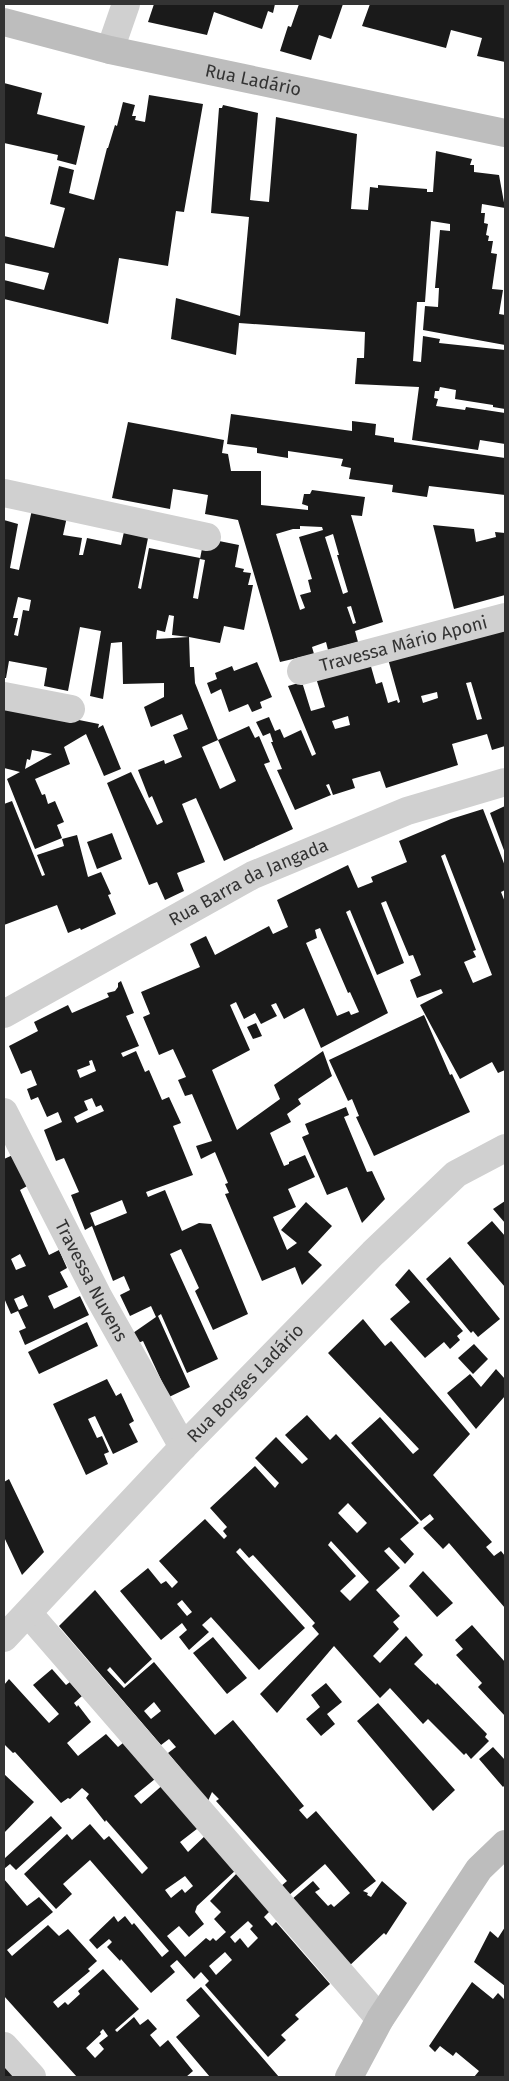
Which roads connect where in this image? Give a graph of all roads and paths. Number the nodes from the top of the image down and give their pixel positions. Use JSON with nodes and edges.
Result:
{"nodes":[{"id":1,"x":126,"y":4,"type":"edge"},
{"id":2,"x":4,"y":22,"type":"edge"},
{"id":3,"x":110,"y":50,"type":"junction"},
{"id":4,"x":505,"y":133,"type":"edge"},
{"id":5,"x":4,"y":493,"type":"edge"},
{"id":6,"x":207,"y":537,"type":"dead end"},
{"id":7,"x":505,"y":617,"type":"edge"},
{"id":8,"x":301,"y":671,"type":"dead end"},
{"id":9,"x":4,"y":696,"type":"edge"},
{"id":10,"x":71,"y":710,"type":"dead end"},
{"id":11,"x":505,"y":782,"type":"edge"},
{"id":12,"x":4,"y":1014,"type":"edge"},
{"id":13,"x":4,"y":1112,"type":"edge"},
{"id":14,"x":505,"y":1148,"type":"edge"},
{"id":15,"x":183,"y":1447,"type":"junction"},
{"id":16,"x":28,"y":1613,"type":"junction"},
{"id":17,"x":4,"y":1638,"type":"edge"},
{"id":18,"x":505,"y":1844,"type":"edge"},
{"id":19,"x":380,"y":2019,"type":"junction"},
{"id":20,"x":4,"y":2046,"type":"edge"},
{"id":21,"x":32,"y":2077,"type":"edge"},
{"id":22,"x":349,"y":2077,"type":"edge"}],
"edges":[{"from":1,"to":3,"type":"street"},
{"from":2,"to":3,"type":"street","name":"Rua Ladário"},
{"from":3,"to":4,"type":"street","name":"Rua Ladário"},
{"from":5,"to":6,"type":"street"},
{"from":7,"to":8,"type":"street","name":"Travessa Mário Aponi"},
{"from":9,"to":10,"type":"street"},
{"from":11,"to":12,"type":"street","name":"Rua Barra da Jangada"},
{"from":13,"to":15,"type":"street","name":"Travessa Nuvens"},
{"from":14,"to":15,"type":"street","name":"Rua Borges Ladário"},
{"from":15,"to":16,"type":"street","name":"Rua Borges Ladário"},
{"from":16,"to":17,"type":"street","name":"Rua Borges Ladário"},
{"from":16,"to":19,"type":"street"},
{"from":18,"to":19,"type":"street"},
{"from":19,"to":22,"type":"street"},
{"from":20,"to":21,"type":"street"}]}
